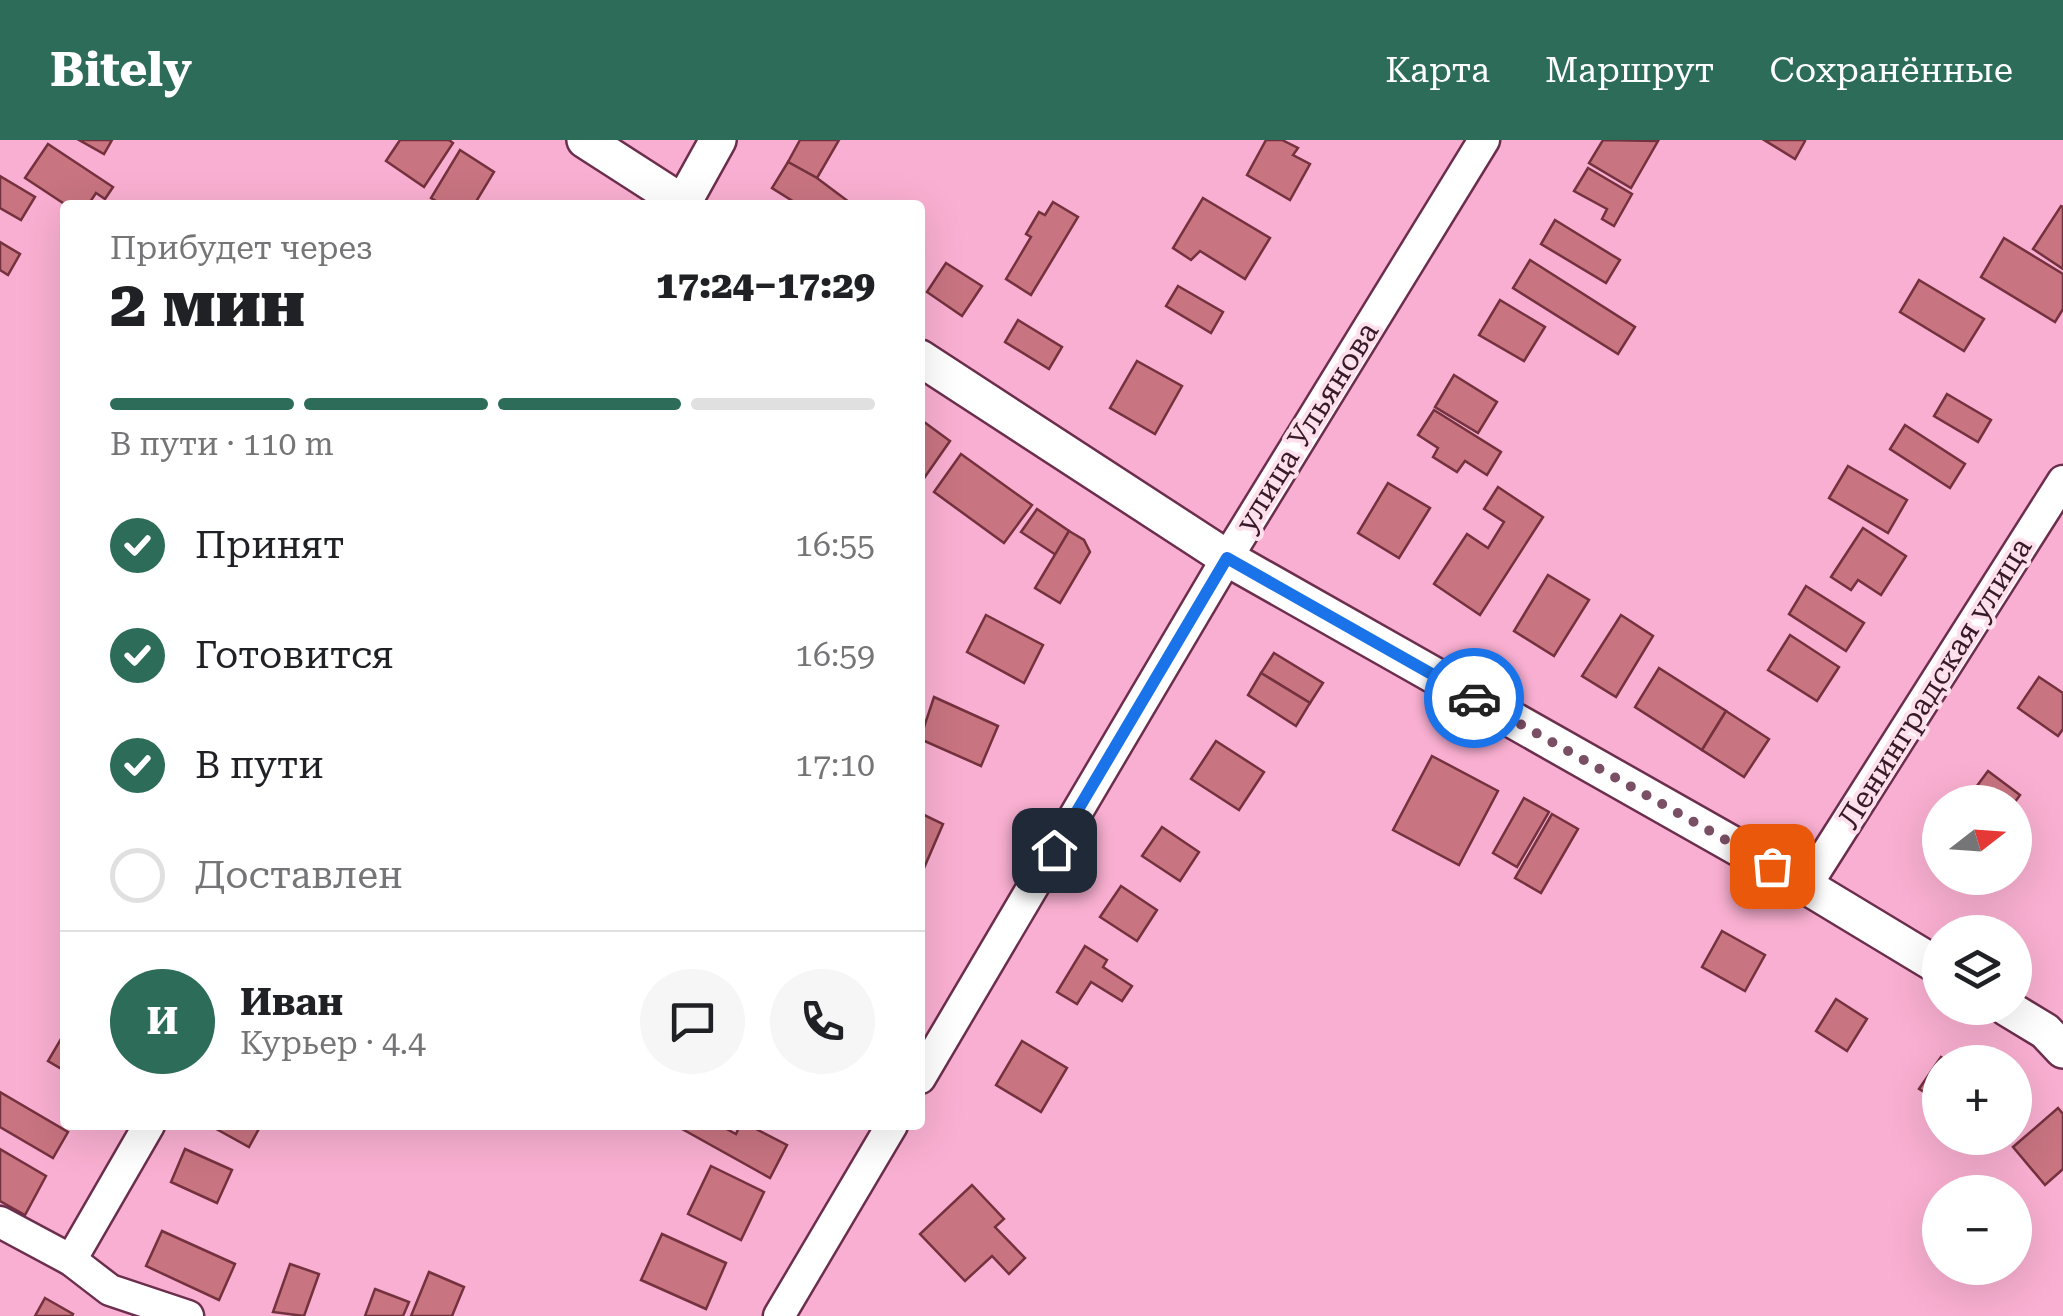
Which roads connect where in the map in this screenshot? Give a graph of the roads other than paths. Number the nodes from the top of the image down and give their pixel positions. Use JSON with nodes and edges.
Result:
{"nodes":[{"id":1,"x":585,"y":140,"type":"edge"},
{"id":2,"x":718,"y":140,"type":"edge"},
{"id":3,"x":1484,"y":140,"type":"edge"},
{"id":4,"x":677,"y":200,"type":"edge"},
{"id":5,"x":685,"y":200,"type":"edge"},
{"id":6,"x":925,"y":361,"type":"edge"},
{"id":7,"x":2063,"y":481,"type":"edge"},
{"id":8,"x":1227,"y":558,"type":"junction"},
{"id":9,"x":1806,"y":886,"type":"junction"},
{"id":10,"x":1922,"y":956,"type":"edge"},
{"id":11,"x":2032,"y":1020,"type":"edge"},
{"id":12,"x":2057,"y":1032,"type":"edge"},
{"id":13,"x":925,"y":1070,"type":"edge"},
{"id":14,"x":146,"y":1130,"type":"edge"},
{"id":15,"x":889,"y":1130,"type":"edge"},
{"id":16,"x":0,"y":1222,"type":"edge"},
{"id":17,"x":71,"y":1260,"type":"junction"},
{"id":18,"x":103,"y":1303,"type":"edge"},
{"id":19,"x":188,"y":1316,"type":"edge"},
{"id":20,"x":779,"y":1316,"type":"edge"}],
"edges":[{"from":1,"to":4,"type":"street"},
{"from":2,"to":5,"type":"street"},
{"from":3,"to":8,"type":"street","name":"улица Ульянова"},
{"from":6,"to":8,"type":"street"},
{"from":7,"to":9,"type":"street","name":"Ленинградская улица"},
{"from":8,"to":9,"type":"street"},
{"from":8,"to":13,"type":"street","name":"улица Ульянова"},
{"from":9,"to":10,"type":"street"},
{"from":11,"to":12,"type":"street"},
{"from":14,"to":17,"type":"street"},
{"from":15,"to":20,"type":"street"},
{"from":16,"to":17,"type":"street"},
{"from":17,"to":18,"type":"street"},
{"from":18,"to":19,"type":"street"}]}
